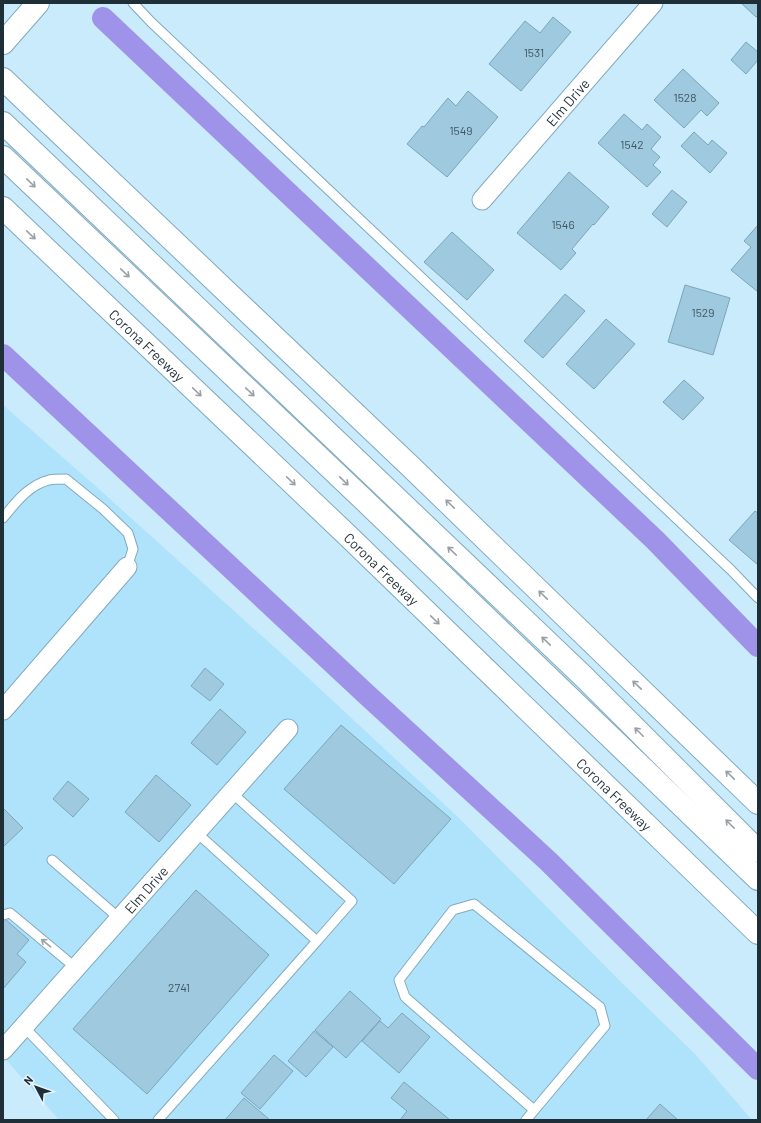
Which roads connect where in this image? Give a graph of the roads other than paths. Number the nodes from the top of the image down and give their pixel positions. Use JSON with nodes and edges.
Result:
{"nodes":[{"id":1,"x":133,"y":3,"type":"edge"},
{"id":2,"x":653,"y":3,"type":"edge"},
{"id":3,"x":33,"y":9,"type":"edge"},
{"id":4,"x":3,"y":43,"type":"edge"},
{"id":5,"x":3,"y":79,"type":"edge"},
{"id":6,"x":3,"y":123,"type":"edge"},
{"id":7,"x":3,"y":156,"type":"edge"},
{"id":8,"x":482,"y":200,"type":"dead end"},
{"id":9,"x":3,"y":208,"type":"edge"},
{"id":10,"x":3,"y":518,"type":"edge"},
{"id":11,"x":128,"y":567,"type":"joint"},
{"id":12,"x":758,"y":598,"type":"edge"},
{"id":13,"x":3,"y":710,"type":"edge"},
{"id":14,"x":288,"y":729,"type":"dead end"},
{"id":15,"x":232,"y":794,"type":"junction"},
{"id":16,"x":758,"y":803,"type":"edge"},
{"id":17,"x":197,"y":833,"type":"junction"},
{"id":18,"x":758,"y":851,"type":"edge"},
{"id":19,"x":52,"y":860,"type":"dead end"},
{"id":20,"x":702,"y":879,"type":"junction"},
{"id":21,"x":758,"y":879,"type":"edge"},
{"id":22,"x":3,"y":915,"type":"edge"},
{"id":23,"x":758,"y":917,"type":"edge"},
{"id":24,"x":120,"y":919,"type":"junction"},
{"id":25,"x":758,"y":933,"type":"edge"},
{"id":26,"x":317,"y":941,"type":"junction"},
{"id":27,"x":76,"y":968,"type":"junction"},
{"id":28,"x":24,"y":1027,"type":"junction"},
{"id":29,"x":3,"y":1050,"type":"edge"},
{"id":30,"x":534,"y":1110,"type":"junction"},
{"id":31,"x":114,"y":1120,"type":"edge"},
{"id":32,"x":158,"y":1120,"type":"edge"},
{"id":33,"x":526,"y":1120,"type":"edge"}],
"edges":[{"from":1,"to":12,"type":"lane"},
{"from":2,"to":8,"type":"street","name":"Elm Drive"},
{"from":3,"to":4,"type":"main road"},
{"from":16,"to":5,"type":"main road","one_way":true},
{"from":18,"to":6,"type":"main road","one_way":true},
{"from":7,"to":21,"type":"main road","one_way":true},
{"from":9,"to":20,"type":"main road","name":"Corona Freeway","one_way":true},
{"from":10,"to":11,"type":"lane"},
{"from":11,"to":13,"type":"street"},
{"from":14,"to":15,"type":"street","name":"Elm Drive"},
{"from":15,"to":17,"type":"street","name":"Elm Drive"},
{"from":15,"to":26,"type":"lane"},
{"from":17,"to":24,"type":"street","name":"Elm Drive"},
{"from":17,"to":26,"type":"lane"},
{"from":19,"to":24,"type":"lane"},
{"from":20,"to":23,"type":"main road"},
{"from":20,"to":25,"type":"main road","name":"Corona Freeway"},
{"from":27,"to":22,"type":"lane","one_way":true},
{"from":24,"to":27,"type":"street","name":"Elm Drive"},
{"from":26,"to":32,"type":"lane"},
{"from":27,"to":28,"type":"street","name":"Elm Drive"},
{"from":28,"to":29,"type":"street","name":"Elm Drive"},
{"from":28,"to":31,"type":"lane"},
{"from":30,"to":30,"type":"lane"},
{"from":30,"to":33,"type":"lane"}]}
